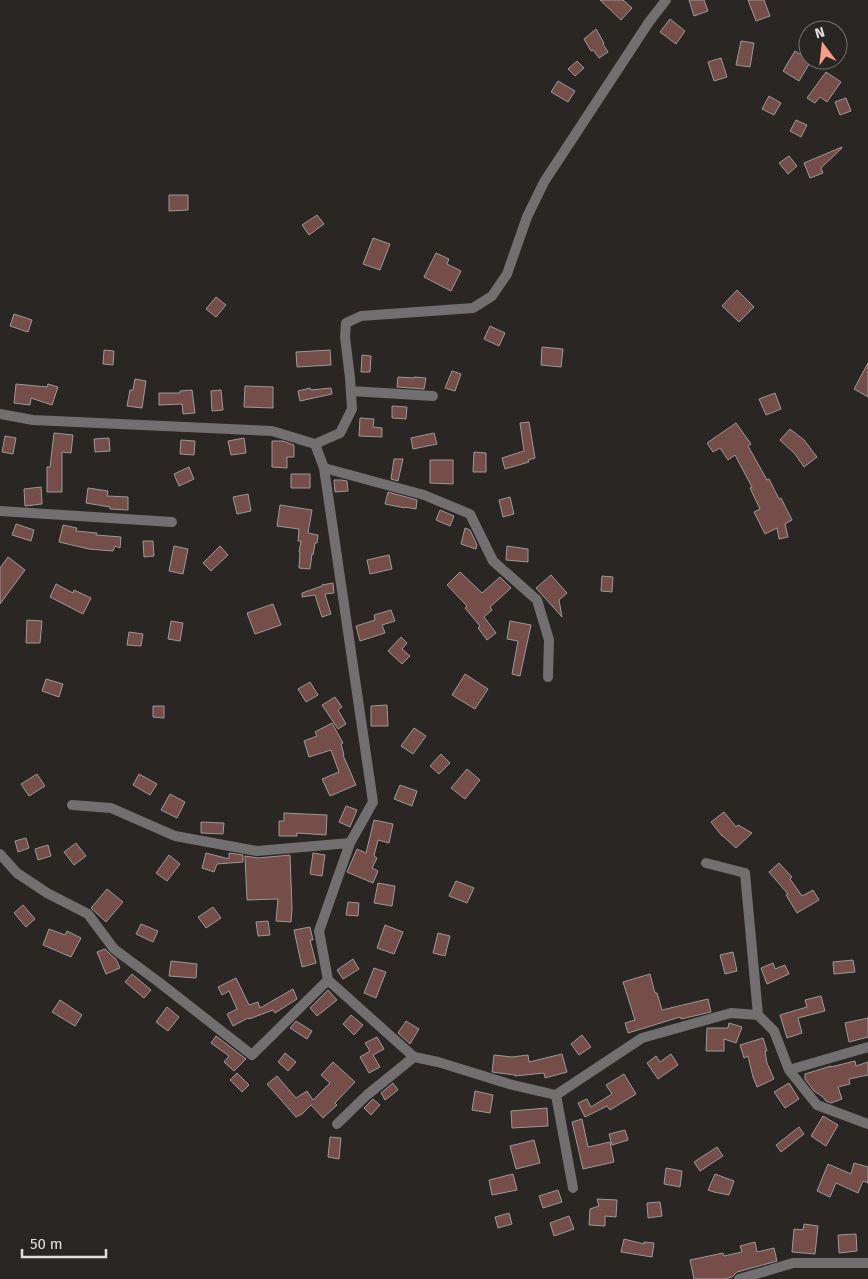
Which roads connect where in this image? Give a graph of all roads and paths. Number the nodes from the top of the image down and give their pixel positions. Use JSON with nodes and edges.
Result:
{"nodes":[{"id":1,"x":666,"y":0,"type":"edge"},
{"id":2,"x":351,"y":391,"type":"junction"},
{"id":3,"x":433,"y":396,"type":"dead end"},
{"id":4,"x":0,"y":414,"type":"edge"},
{"id":5,"x":315,"y":444,"type":"junction"},
{"id":6,"x":324,"y":468,"type":"junction"},
{"id":7,"x":0,"y":511,"type":"edge"},
{"id":8,"x":172,"y":522,"type":"dead end"},
{"id":9,"x":548,"y":677,"type":"dead end"},
{"id":10,"x":72,"y":805,"type":"dead end"},
{"id":11,"x":350,"y":843,"type":"junction"},
{"id":12,"x":0,"y":854,"type":"edge"},
{"id":13,"x":706,"y":863,"type":"dead end"},
{"id":14,"x":328,"y":980,"type":"junction"},
{"id":15,"x":758,"y":1015,"type":"junction"},
{"id":16,"x":868,"y":1047,"type":"edge"},
{"id":17,"x":414,"y":1057,"type":"junction"},
{"id":18,"x":789,"y":1070,"type":"junction"},
{"id":19,"x":556,"y":1095,"type":"junction"},
{"id":20,"x":337,"y":1124,"type":"dead end"},
{"id":21,"x":868,"y":1124,"type":"edge"},
{"id":22,"x":573,"y":1188,"type":"dead end"},
{"id":23,"x":868,"y":1263,"type":"edge"},
{"id":24,"x":739,"y":1279,"type":"edge"}],
"edges":[{"from":1,"to":2,"type":"street"},
{"from":2,"to":3,"type":"street"},
{"from":2,"to":5,"type":"street"},
{"from":4,"to":5,"type":"street"},
{"from":5,"to":6,"type":"street"},
{"from":6,"to":9,"type":"street"},
{"from":6,"to":11,"type":"street"},
{"from":7,"to":8,"type":"street"},
{"from":10,"to":11,"type":"street"},
{"from":11,"to":14,"type":"street"},
{"from":12,"to":14,"type":"street"},
{"from":13,"to":15,"type":"street"},
{"from":14,"to":17,"type":"street"},
{"from":15,"to":18,"type":"street"},
{"from":15,"to":19,"type":"street"},
{"from":16,"to":18,"type":"street"},
{"from":17,"to":19,"type":"street"},
{"from":17,"to":20,"type":"street"},
{"from":18,"to":21,"type":"street"},
{"from":19,"to":22,"type":"street"},
{"from":23,"to":24,"type":"street"}]}
